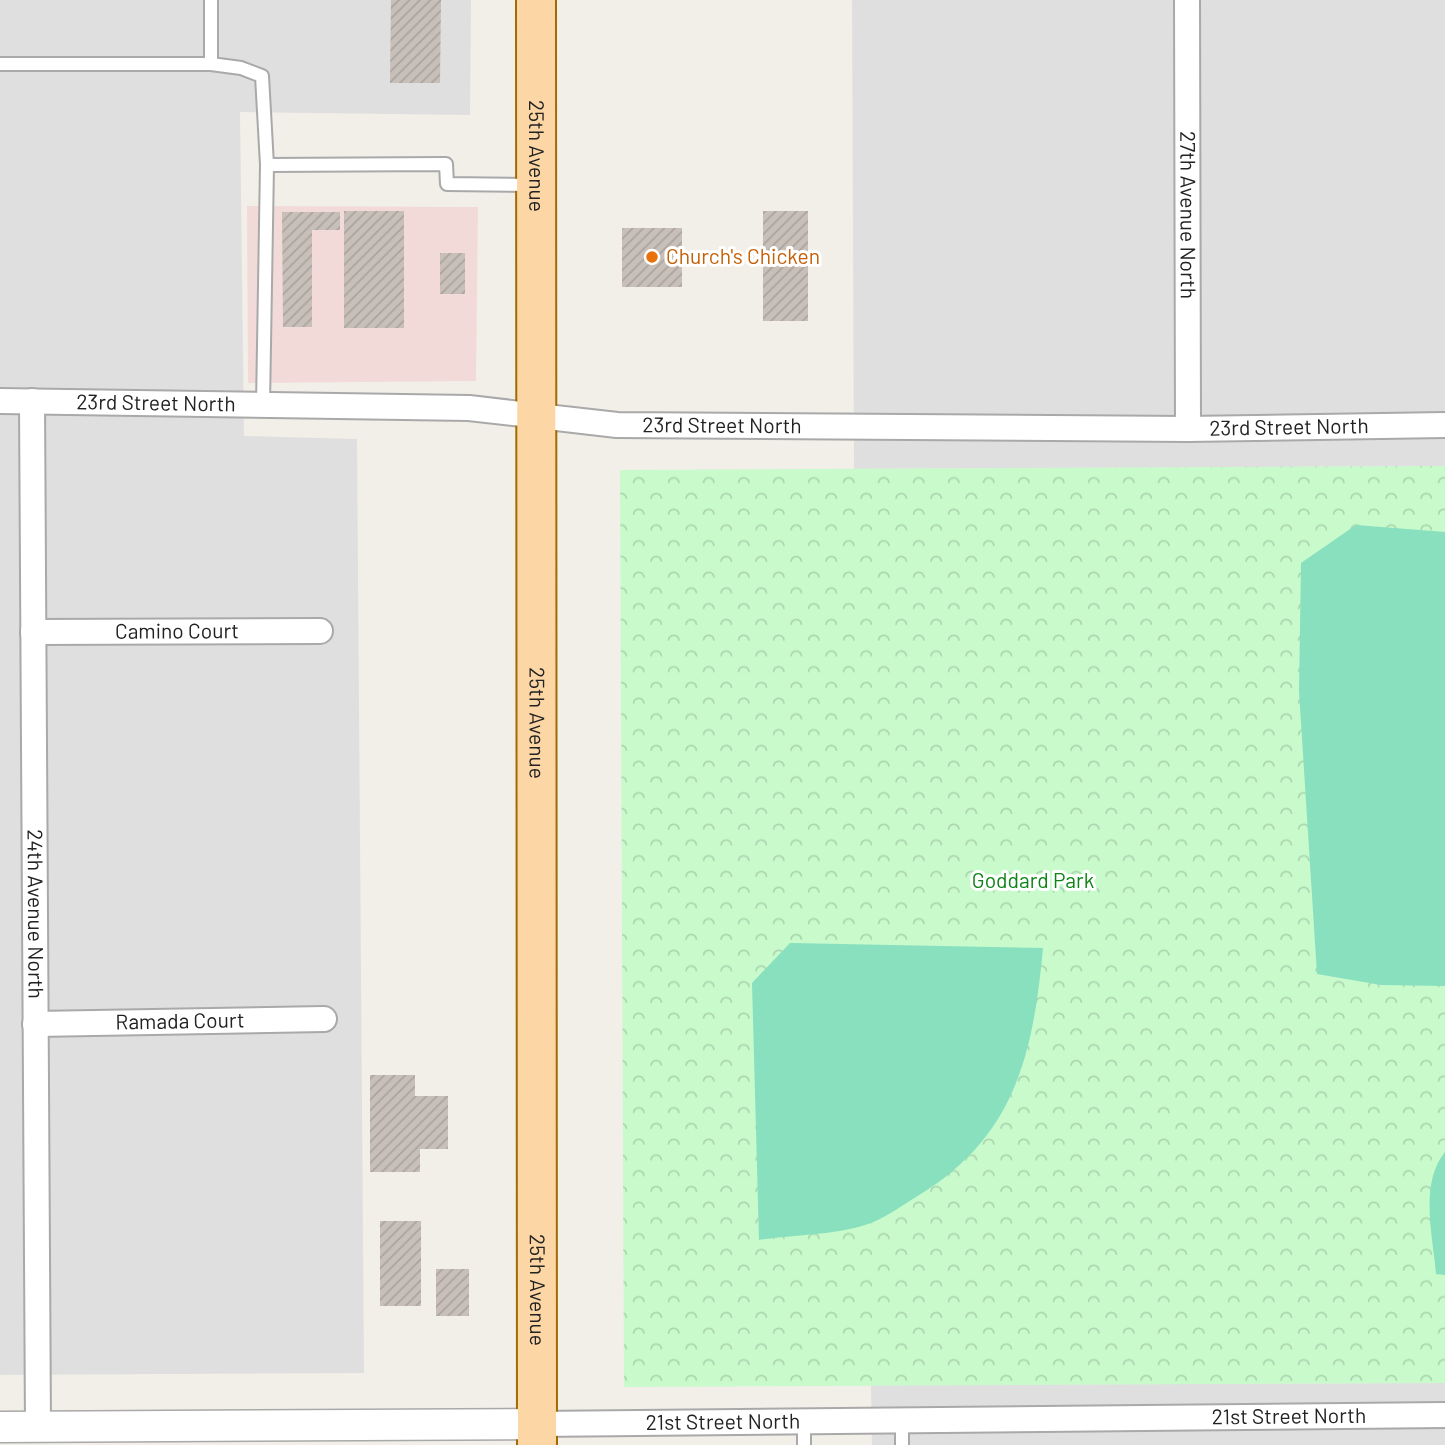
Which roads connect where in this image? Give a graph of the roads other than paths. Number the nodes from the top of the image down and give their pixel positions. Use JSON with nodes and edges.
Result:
{"nodes":[{"id":1,"x":211,"y":0,"type":"edge"},
{"id":2,"x":536,"y":0,"type":"edge"},
{"id":3,"x":1187,"y":0,"type":"edge"},
{"id":4,"x":0,"y":64,"type":"edge"},
{"id":5,"x":211,"y":64,"type":"junction"},
{"id":6,"x":267,"y":165,"type":"junction"},
{"id":7,"x":537,"y":185,"type":"junction"},
{"id":8,"x":0,"y":401,"type":"edge"},
{"id":9,"x":32,"y":401,"type":"junction"},
{"id":10,"x":263,"y":405,"type":"junction"},
{"id":11,"x":536,"y":415,"type":"junction"},
{"id":12,"x":1445,"y":425,"type":"edge"},
{"id":13,"x":1188,"y":429,"type":"junction"},
{"id":14,"x":320,"y":631,"type":"dead end"},
{"id":15,"x":33,"y":632,"type":"junction"},
{"id":16,"x":324,"y":1019,"type":"dead end"},
{"id":17,"x":35,"y":1024,"type":"junction"},
{"id":18,"x":1445,"y":1415,"type":"edge"},
{"id":19,"x":0,"y":1427,"type":"edge"},
{"id":20,"x":43,"y":1433,"type":"edge"},
{"id":21,"x":804,"y":1433,"type":"edge"},
{"id":22,"x":902,"y":1433,"type":"edge"},
{"id":23,"x":537,"y":1435,"type":"edge"}],
"edges":[{"from":1,"to":5,"type":"lane"},
{"from":2,"to":7,"type":"main road","name":"25th Avenue"},
{"from":3,"to":13,"type":"street","name":"27th Avenue North"},
{"from":4,"to":5,"type":"lane"},
{"from":5,"to":6,"type":"lane"},
{"from":6,"to":7,"type":"lane"},
{"from":6,"to":10,"type":"lane"},
{"from":7,"to":11,"type":"main road","name":"25th Avenue"},
{"from":8,"to":9,"type":"street","name":"23rd Street North"},
{"from":9,"to":10,"type":"street","name":"23rd Street North"},
{"from":9,"to":15,"type":"street","name":"24th Avenue North"},
{"from":10,"to":11,"type":"street","name":"23rd Street North"},
{"from":11,"to":13,"type":"street","name":"23rd Street North"},
{"from":11,"to":23,"type":"main road","name":"25th Avenue"},
{"from":12,"to":13,"type":"street","name":"23rd Street North"},
{"from":14,"to":15,"type":"street","name":"Camino Court"},
{"from":15,"to":17,"type":"street","name":"24th Avenue North"},
{"from":16,"to":17,"type":"street","name":"Ramada Court"},
{"from":17,"to":20,"type":"street","name":"24th Avenue North"},
{"from":18,"to":22,"type":"street","name":"21st Street North"},
{"from":19,"to":20,"type":"street","name":"21st Street North"},
{"from":20,"to":23,"type":"street","name":"21st Street North"},
{"from":21,"to":22,"type":"street","name":"21st Street North"},
{"from":21,"to":23,"type":"street","name":"21st Street North"}]}
